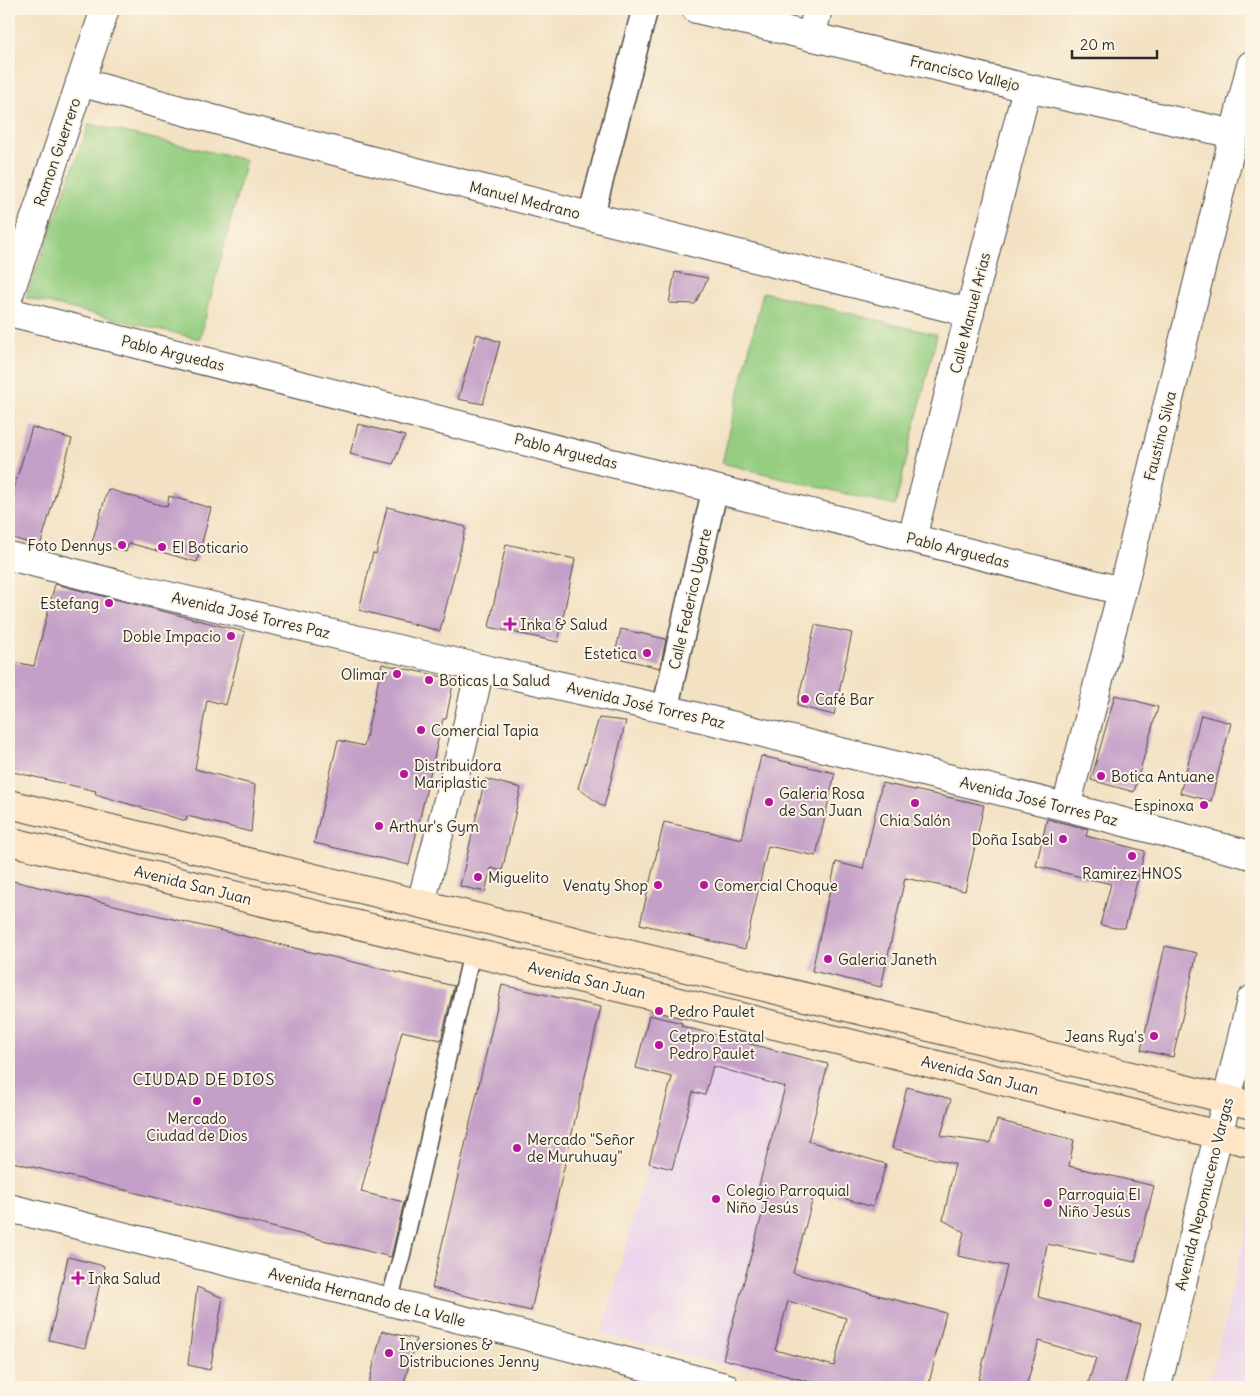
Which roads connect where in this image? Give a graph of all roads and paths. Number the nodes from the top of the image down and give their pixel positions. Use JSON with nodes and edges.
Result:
{"nodes":[{"id":1,"x":105,"y":9,"type":"edge"},
{"id":2,"x":645,"y":9,"type":"edge"},
{"id":3,"x":696,"y":9,"type":"edge"},
{"id":4,"x":818,"y":9,"type":"edge"},
{"id":5,"x":811,"y":37,"type":"junction"},
{"id":6,"x":1251,"y":65,"type":"edge"},
{"id":7,"x":80,"y":82,"type":"junction"},
{"id":8,"x":1027,"y":88,"type":"junction"},
{"id":9,"x":1234,"y":134,"type":"junction"},
{"id":10,"x":591,"y":216,"type":"junction"},
{"id":11,"x":9,"y":295,"type":"edge"},
{"id":12,"x":9,"y":312,"type":"edge"},
{"id":13,"x":970,"y":313,"type":"junction"},
{"id":14,"x":715,"y":488,"type":"junction"},
{"id":15,"x":912,"y":538,"type":"junction"},
{"id":16,"x":9,"y":556,"type":"edge"},
{"id":17,"x":1122,"y":591,"type":"junction"},
{"id":18,"x":480,"y":668,"type":"junction"},
{"id":19,"x":665,"y":709,"type":"junction"},
{"id":20,"x":9,"y":804,"type":"edge"},
{"id":21,"x":1066,"y":807,"type":"junction"},
{"id":22,"x":9,"y":841,"type":"edge"},
{"id":23,"x":1251,"y":855,"type":"edge"},
{"id":24,"x":421,"y":904,"type":"junction"},
{"id":25,"x":472,"y":952,"type":"junction"},
{"id":26,"x":1251,"y":1000,"type":"edge"},
{"id":27,"x":1239,"y":1102,"type":"edge"},
{"id":28,"x":1218,"y":1135,"type":"junction"},
{"id":29,"x":1251,"y":1143,"type":"edge"},
{"id":30,"x":9,"y":1208,"type":"edge"},
{"id":31,"x":389,"y":1302,"type":"junction"},
{"id":32,"x":725,"y":1387,"type":"edge"},
{"id":33,"x":1157,"y":1387,"type":"edge"}],
"edges":[{"from":1,"to":7,"type":"street","name":"Ramon Guerrero"},
{"from":2,"to":10,"type":"street"},
{"from":3,"to":5,"type":"street","name":"Francisco Vallejo"},
{"from":4,"to":5,"type":"street"},
{"from":5,"to":8,"type":"street","name":"Francisco Vallejo"},
{"from":6,"to":9,"type":"street","name":"Faustino Silva"},
{"from":7,"to":10,"type":"street","name":"Manuel Medrano"},
{"from":7,"to":11,"type":"street","name":"Ramon Guerrero"},
{"from":8,"to":9,"type":"street","name":"Francisco Vallejo"},
{"from":8,"to":13,"type":"street","name":"Calle Manuel Arias"},
{"from":9,"to":17,"type":"street","name":"Faustino Silva"},
{"from":10,"to":13,"type":"street","name":"Manuel Medrano"},
{"from":12,"to":14,"type":"street","name":"Pablo Arguedas"},
{"from":13,"to":15,"type":"street","name":"Calle Manuel Arias"},
{"from":14,"to":15,"type":"street","name":"Pablo Arguedas"},
{"from":14,"to":19,"type":"street","name":"Calle Federico Ugarte"},
{"from":15,"to":17,"type":"street","name":"Pablo Arguedas"},
{"from":16,"to":18,"type":"street","name":"Avenida José Torres Paz"},
{"from":17,"to":21,"type":"street","name":"Faustino Silva"},
{"from":18,"to":19,"type":"street","name":"Avenida José Torres Paz"},
{"from":18,"to":24,"type":"street"},
{"from":19,"to":21,"type":"street","name":"Avenida José Torres Paz"},
{"from":20,"to":24,"type":"main road"},
{"from":21,"to":23,"type":"street","name":"Avenida José Torres Paz"},
{"from":22,"to":25,"type":"main road","name":"Avenida San Juan"},
{"from":24,"to":27,"type":"main road"},
{"from":25,"to":28,"type":"main road","name":"Avenida San Juan"},
{"from":25,"to":31,"type":"lane"},
{"from":26,"to":27,"type":"street","name":"Avenida Nepomuceno Vargas"},
{"from":27,"to":28,"type":"street","name":"Avenida Nepomuceno Vargas"},
{"from":28,"to":29,"type":"main road","name":"Avenida San Juan"},
{"from":28,"to":33,"type":"street","name":"Avenida Nepomuceno Vargas"},
{"from":30,"to":31,"type":"street","name":"Avenida Hernando de La Valle"},
{"from":31,"to":32,"type":"street","name":"Avenida Hernando de La Valle"}]}
